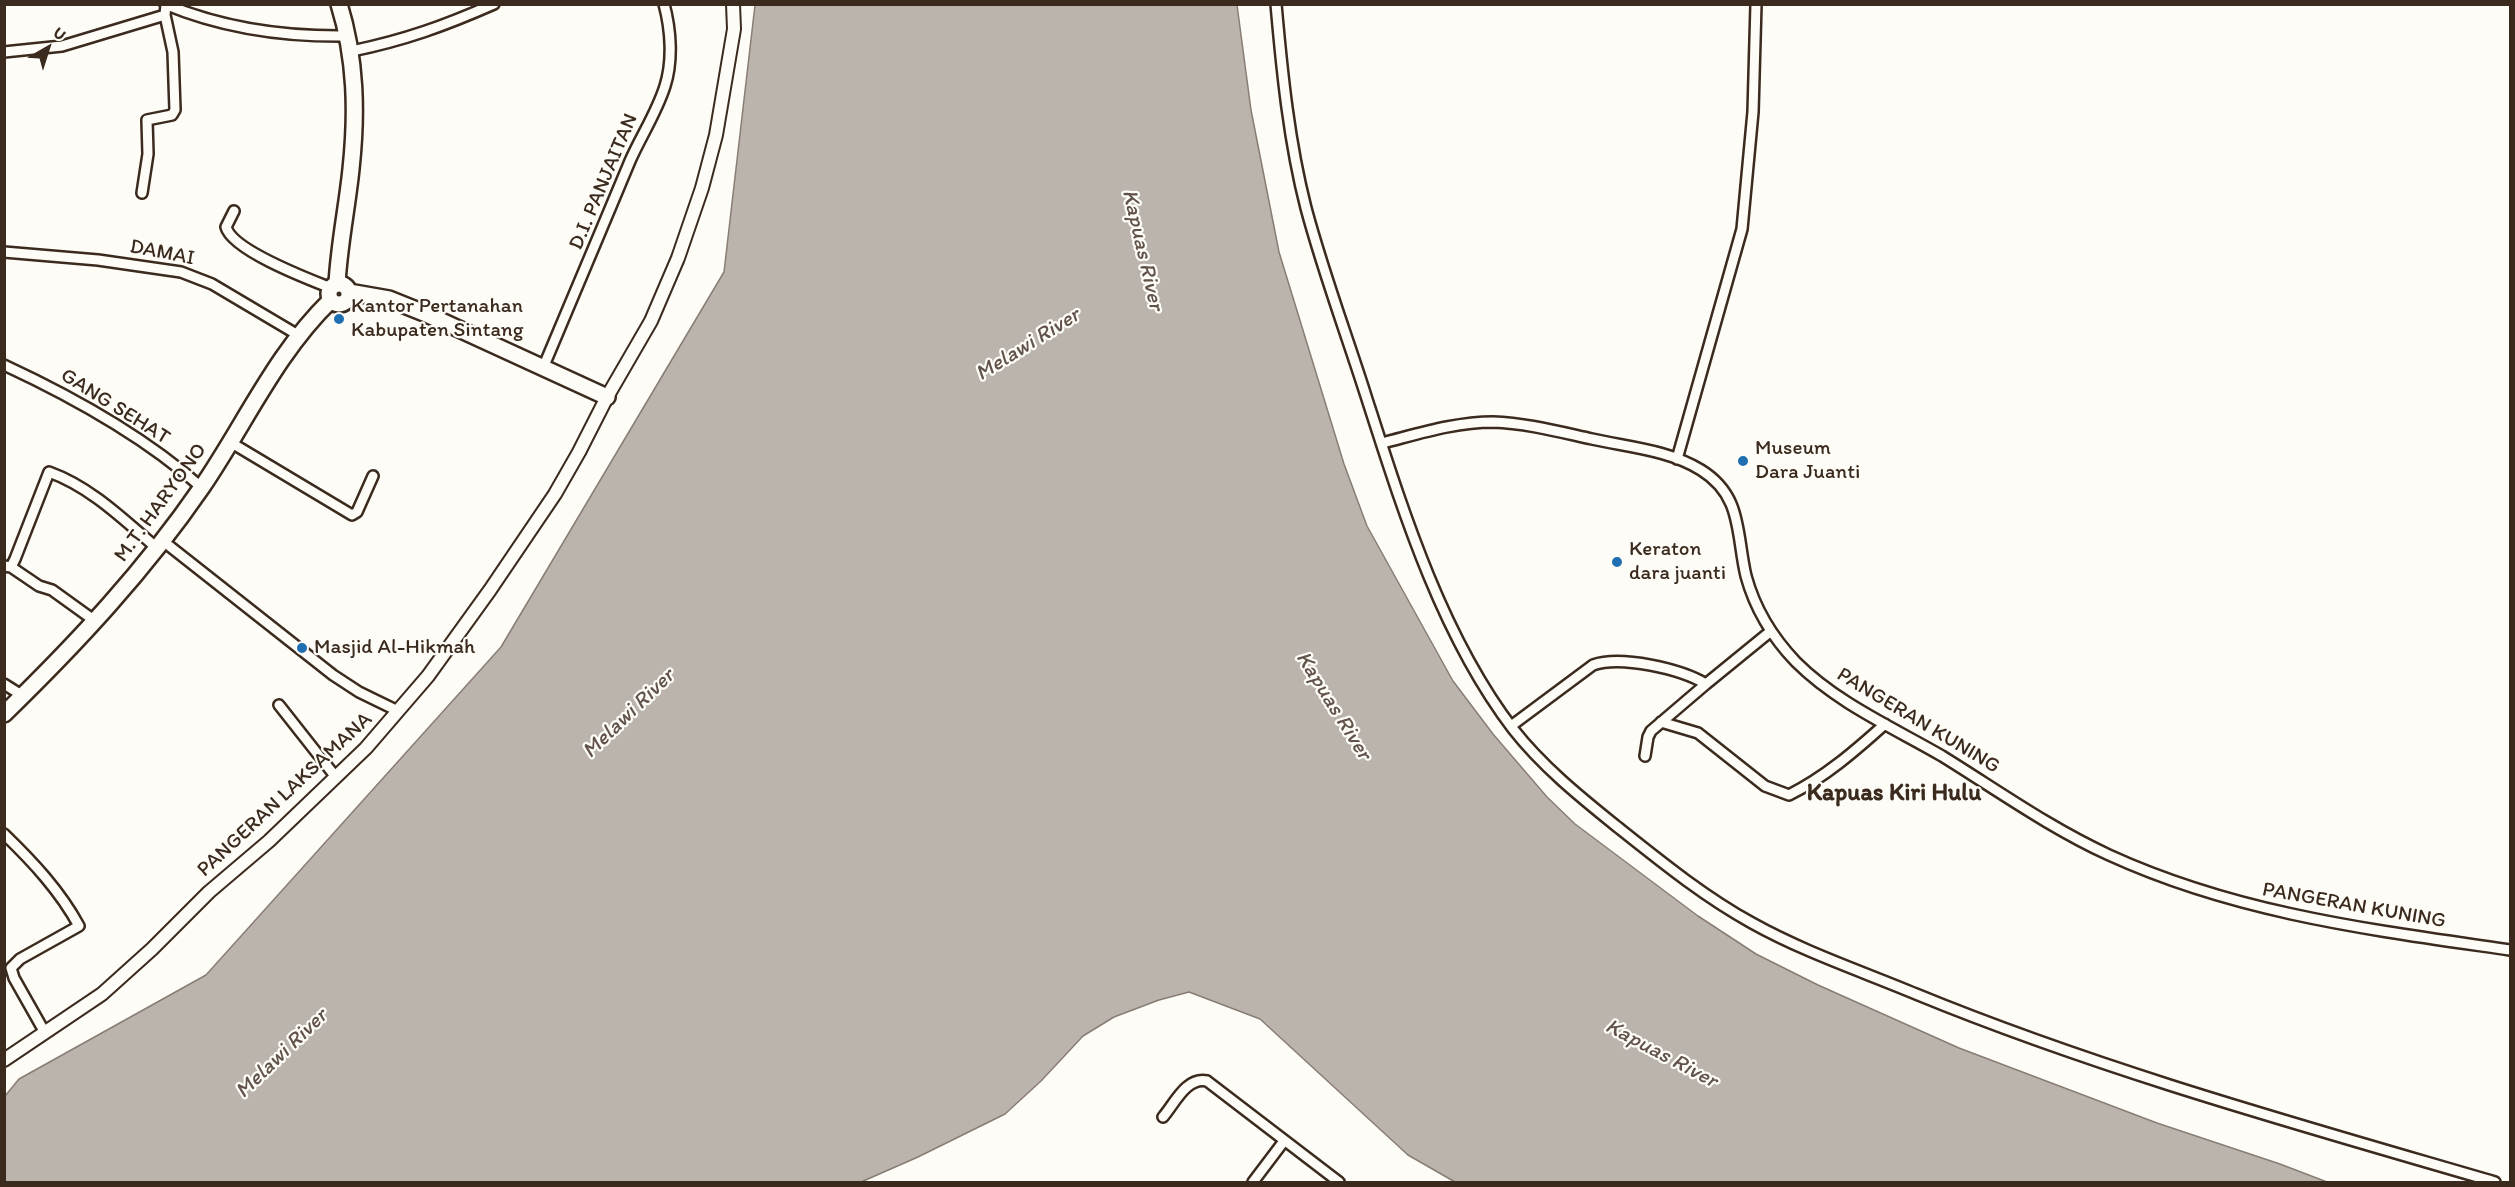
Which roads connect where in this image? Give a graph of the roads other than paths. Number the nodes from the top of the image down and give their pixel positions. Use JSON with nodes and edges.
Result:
{"nodes":[{"id":1,"x":339,"y":4,"type":"edge"},
{"id":2,"x":494,"y":4,"type":"edge"},
{"id":3,"x":664,"y":4,"type":"edge"},
{"id":4,"x":734,"y":4,"type":"edge"},
{"id":5,"x":1276,"y":4,"type":"edge"},
{"id":6,"x":1756,"y":4,"type":"edge"},
{"id":7,"x":165,"y":8,"type":"edge"},
{"id":8,"x":350,"y":44,"type":"junction"},
{"id":9,"x":4,"y":52,"type":"edge"},
{"id":10,"x":142,"y":193,"type":"dead end"},
{"id":11,"x":234,"y":211,"type":"dead end"},
{"id":12,"x":4,"y":252,"type":"edge"},
{"id":13,"x":337,"y":291,"type":"junction"},
{"id":14,"x":298,"y":335,"type":"junction"},
{"id":15,"x":4,"y":365,"type":"edge"},
{"id":16,"x":543,"y":368,"type":"junction"},
{"id":17,"x":607,"y":397,"type":"junction"},
{"id":18,"x":230,"y":442,"type":"junction"},
{"id":19,"x":1382,"y":444,"type":"junction"},
{"id":20,"x":1677,"y":459,"type":"junction"},
{"id":21,"x":373,"y":476,"type":"dead end"},
{"id":22,"x":201,"y":487,"type":"junction"},
{"id":23,"x":160,"y":545,"type":"junction"},
{"id":24,"x":8,"y":567,"type":"edge"},
{"id":25,"x":95,"y":621,"type":"junction"},
{"id":26,"x":1771,"y":631,"type":"junction"},
{"id":27,"x":4,"y":684,"type":"edge"},
{"id":28,"x":1706,"y":684,"type":"junction"},
{"id":29,"x":23,"y":696,"type":"junction"},
{"id":30,"x":279,"y":705,"type":"dead end"},
{"id":31,"x":398,"y":711,"type":"junction"},
{"id":32,"x":4,"y":714,"type":"edge"},
{"id":33,"x":1661,"y":722,"type":"junction"},
{"id":34,"x":1885,"y":724,"type":"junction"},
{"id":35,"x":1511,"y":726,"type":"junction"},
{"id":36,"x":1645,"y":756,"type":"dead end"},
{"id":37,"x":335,"y":776,"type":"junction"},
{"id":38,"x":4,"y":834,"type":"edge"},
{"id":39,"x":2511,"y":950,"type":"edge"},
{"id":40,"x":44,"y":1031,"type":"junction"},
{"id":41,"x":4,"y":1060,"type":"edge"},
{"id":42,"x":1163,"y":1117,"type":"dead end"},
{"id":43,"x":1284,"y":1141,"type":"junction"},
{"id":44,"x":1253,"y":1182,"type":"edge"},
{"id":45,"x":1339,"y":1182,"type":"edge"},
{"id":46,"x":2495,"y":1182,"type":"edge"}],
"edges":[{"from":1,"to":8,"type":"main road"},
{"from":2,"to":8,"type":"street"},
{"from":3,"to":16,"type":"street","name":"D.I. PANJAITAN"},
{"from":4,"to":17,"type":"street","name":"PANGERAN LAKSAMANA"},
{"from":5,"to":19,"type":"street"},
{"from":6,"to":20,"type":"street"},
{"from":7,"to":8,"type":"street"},
{"from":7,"to":9,"type":"street"},
{"from":7,"to":10,"type":"street"},
{"from":8,"to":13,"type":"main road"},
{"from":11,"to":13,"type":"street"},
{"from":12,"to":14,"type":"street","name":"DAMAI"},
{"from":13,"to":14,"type":"main road","name":"M.T. HARYONO"},
{"from":13,"to":16,"type":"main road"},
{"from":14,"to":18,"type":"main road","name":"M.T. HARYONO"},
{"from":15,"to":22,"type":"street","name":"GANG SEHAT"},
{"from":16,"to":17,"type":"main road"},
{"from":17,"to":31,"type":"street","name":"PANGERAN LAKSAMANA"},
{"from":18,"to":21,"type":"street"},
{"from":18,"to":22,"type":"main road","name":"M.T. HARYONO"},
{"from":19,"to":20,"type":"street","name":"PANGERAN KUNING"},
{"from":19,"to":35,"type":"street"},
{"from":20,"to":26,"type":"street","name":"PANGERAN KUNING"},
{"from":22,"to":23,"type":"main road","name":"M.T. HARYONO"},
{"from":23,"to":24,"type":"street"},
{"from":23,"to":25,"type":"main road","name":"M.T. HARYONO"},
{"from":23,"to":31,"type":"street"},
{"from":24,"to":25,"type":"street"},
{"from":25,"to":29,"type":"main road","name":"M.T. HARYONO"},
{"from":26,"to":28,"type":"street"},
{"from":26,"to":34,"type":"street","name":"PANGERAN KUNING"},
{"from":27,"to":29,"type":"street"},
{"from":28,"to":33,"type":"street"},
{"from":28,"to":35,"type":"street"},
{"from":29,"to":32,"type":"main road","name":"M.T. HARYONO"},
{"from":30,"to":37,"type":"street"},
{"from":31,"to":37,"type":"street","name":"PANGERAN LAKSAMANA"},
{"from":33,"to":34,"type":"street"},
{"from":33,"to":36,"type":"street"},
{"from":34,"to":39,"type":"street","name":"PANGERAN KUNING"},
{"from":35,"to":46,"type":"street"},
{"from":37,"to":40,"type":"street","name":"PANGERAN LAKSAMANA"},
{"from":38,"to":40,"type":"street"},
{"from":40,"to":41,"type":"street","name":"PANGERAN LAKSAMANA"},
{"from":42,"to":43,"type":"street"},
{"from":43,"to":44,"type":"street"},
{"from":43,"to":45,"type":"street"}]}
